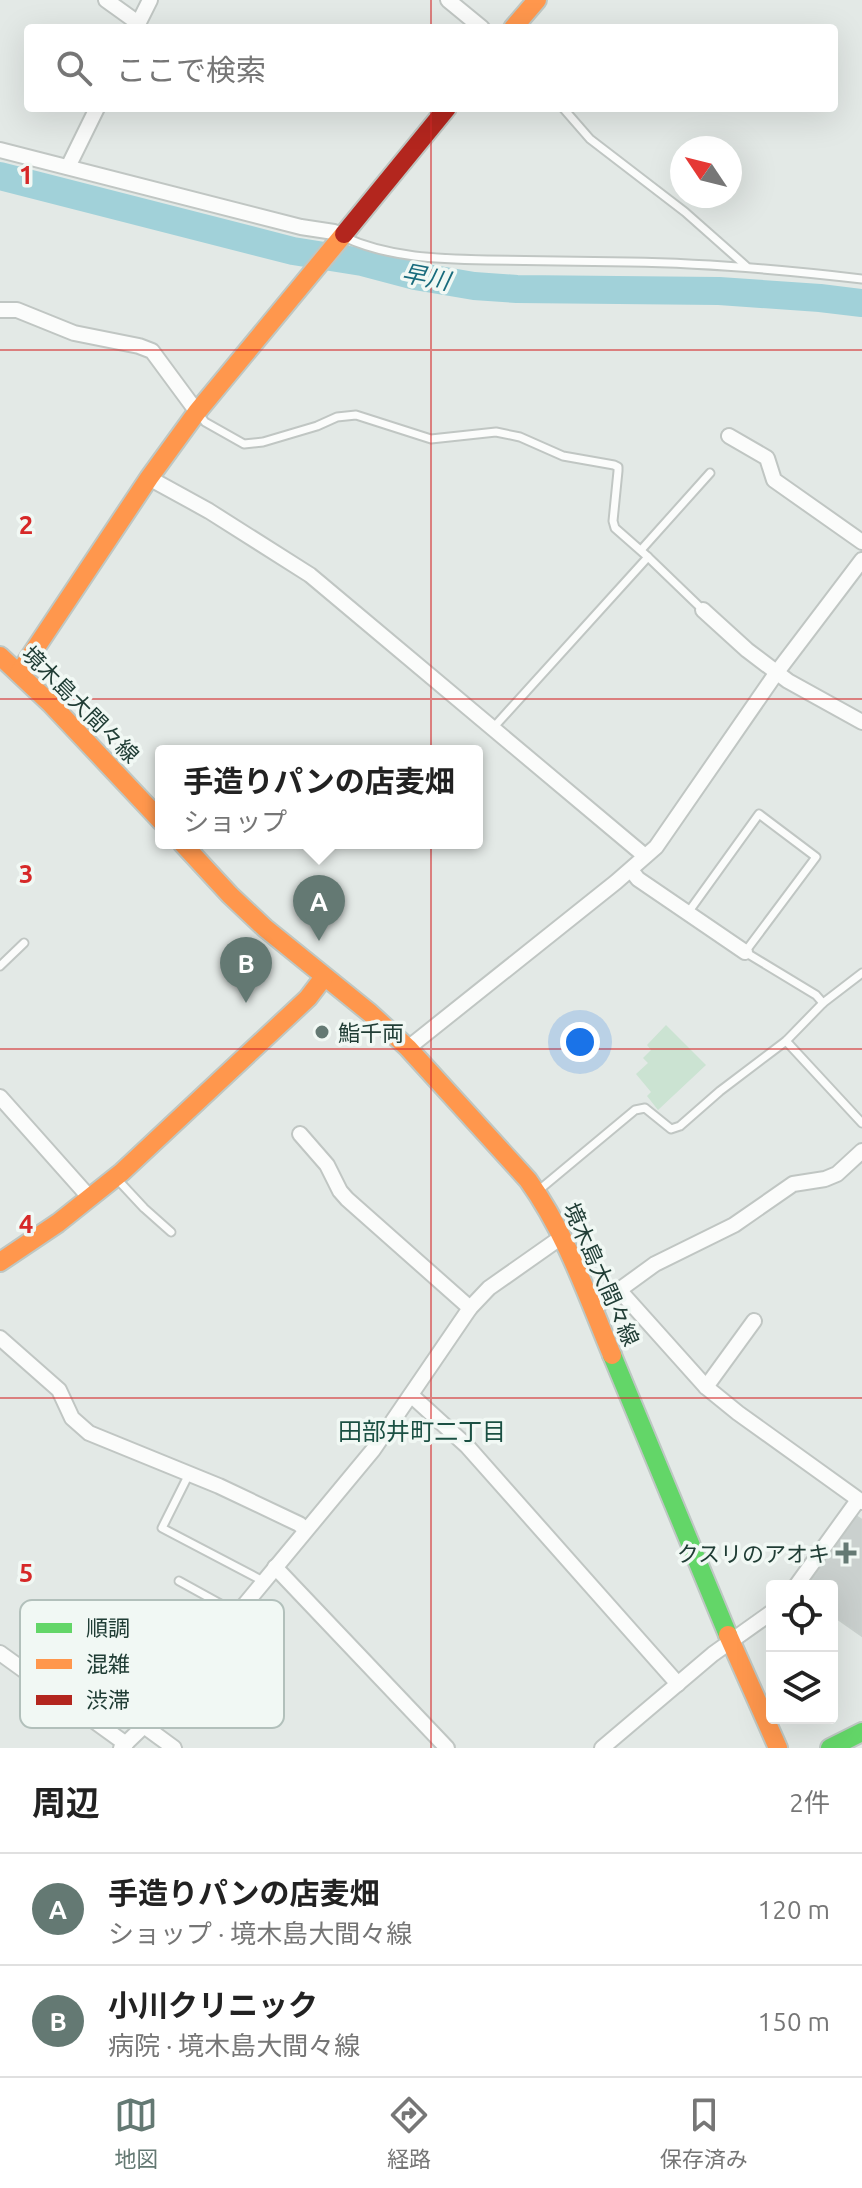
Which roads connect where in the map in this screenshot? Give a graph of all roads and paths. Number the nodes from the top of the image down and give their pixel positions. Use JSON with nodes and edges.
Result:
{"nodes":[{"id":1,"x":106,"y":0,"type":"edge"},
{"id":2,"x":150,"y":0,"type":"edge"},
{"id":3,"x":448,"y":0,"type":"edge"},
{"id":4,"x":537,"y":0,"type":"edge"},
{"id":5,"x":135,"y":24,"type":"edge"},
{"id":6,"x":138,"y":24,"type":"edge"},
{"id":7,"x":477,"y":24,"type":"edge"},
{"id":8,"x":516,"y":24,"type":"edge"},
{"id":9,"x":95,"y":112,"type":"edge"},
{"id":10,"x":444,"y":112,"type":"edge"},
{"id":11,"x":566,"y":112,"type":"edge"},
{"id":12,"x":0,"y":150,"type":"edge"},
{"id":13,"x":68,"y":167,"type":"junction"},
{"id":14,"x":341,"y":239,"type":"junction"},
{"id":15,"x":746,"y":266,"type":"junction"},
{"id":16,"x":862,"y":279,"type":"edge"},
{"id":17,"x":0,"y":310,"type":"edge"},
{"id":18,"x":197,"y":412,"type":"junction"},
{"id":19,"x":729,"y":436,"type":"dead end"},
{"id":20,"x":710,"y":473,"type":"dead end"},
{"id":21,"x":149,"y":478,"type":"junction"},
{"id":22,"x":862,"y":542,"type":"edge"},
{"id":23,"x":641,"y":550,"type":"junction"},
{"id":24,"x":648,"y":557,"type":"junction"},
{"id":25,"x":862,"y":560,"type":"edge"},
{"id":26,"x":703,"y":610,"type":"joint"},
{"id":27,"x":0,"y":656,"type":"edge"},
{"id":28,"x":777,"y":672,"type":"junction"},
{"id":29,"x":19,"y":673,"type":"junction"},
{"id":30,"x":862,"y":722,"type":"edge"},
{"id":31,"x":493,"y":728,"type":"junction"},
{"id":32,"x":155,"y":815,"type":"edge"},
{"id":33,"x":193,"y":849,"type":"edge"},
{"id":34,"x":645,"y":856,"type":"junction"},
{"id":35,"x":631,"y":870,"type":"junction"},
{"id":36,"x":687,"y":914,"type":"junction"},
{"id":37,"x":24,"y":943,"type":"dead end"},
{"id":38,"x":745,"y":952,"type":"junction"},
{"id":39,"x":0,"y":966,"type":"edge"},
{"id":40,"x":862,"y":973,"type":"edge"},
{"id":41,"x":324,"y":977,"type":"junction"},
{"id":42,"x":823,"y":1003,"type":"junction"},
{"id":43,"x":786,"y":1041,"type":"junction"},
{"id":44,"x":408,"y":1048,"type":"junction"},
{"id":45,"x":0,"y":1097,"type":"edge"},
{"id":46,"x":862,"y":1123,"type":"edge"},
{"id":47,"x":300,"y":1134,"type":"dead end"},
{"id":48,"x":862,"y":1151,"type":"edge"},
{"id":49,"x":115,"y":1177,"type":"junction"},
{"id":50,"x":537,"y":1192,"type":"junction"},
{"id":51,"x":90,"y":1198,"type":"junction"},
{"id":52,"x":171,"y":1232,"type":"dead end"},
{"id":53,"x":563,"y":1236,"type":"junction"},
{"id":54,"x":0,"y":1262,"type":"edge"},
{"id":55,"x":620,"y":1291,"type":"junction"},
{"id":56,"x":470,"y":1308,"type":"junction"},
{"id":57,"x":593,"y":1309,"type":"junction"},
{"id":58,"x":754,"y":1321,"type":"dead end"},
{"id":59,"x":0,"y":1338,"type":"edge"},
{"id":60,"x":706,"y":1387,"type":"junction"},
{"id":61,"x":411,"y":1395,"type":"junction"},
{"id":62,"x":189,"y":1474,"type":"junction"},
{"id":63,"x":860,"y":1501,"type":"edge"},
{"id":64,"x":305,"y":1529,"type":"junction"},
{"id":65,"x":275,"y":1567,"type":"junction"},
{"id":66,"x":801,"y":1580,"type":"edge"},
{"id":67,"x":179,"y":1581,"type":"dead end"},
{"id":68,"x":263,"y":1581,"type":"junction"},
{"id":69,"x":213,"y":1600,"type":"edge"},
{"id":70,"x":248,"y":1600,"type":"edge"},
{"id":71,"x":766,"y":1616,"type":"edge"},
{"id":72,"x":731,"y":1642,"type":"junction"},
{"id":73,"x":0,"y":1653,"type":"edge"},
{"id":74,"x":20,"y":1668,"type":"edge"},
{"id":75,"x":678,"y":1684,"type":"junction"},
{"id":76,"x":100,"y":1728,"type":"edge"},
{"id":77,"x":142,"y":1728,"type":"edge"},
{"id":78,"x":147,"y":1728,"type":"edge"},
{"id":79,"x":862,"y":1732,"type":"edge"},
{"id":80,"x":124,"y":1746,"type":"edge"},
{"id":81,"x":174,"y":1748,"type":"edge"},
{"id":82,"x":447,"y":1748,"type":"edge"},
{"id":83,"x":602,"y":1748,"type":"edge"},
{"id":84,"x":778,"y":1748,"type":"edge"},
{"id":85,"x":830,"y":1748,"type":"edge"}],
"edges":[{"from":1,"to":5,"type":"street"},
{"from":2,"to":6,"type":"street"},
{"from":3,"to":7,"type":"street"},
{"from":4,"to":8,"type":"main road"},
{"from":9,"to":13,"type":"street"},
{"from":10,"to":14,"type":"main road"},
{"from":11,"to":15,"type":"lane"},
{"from":12,"to":13,"type":"street"},
{"from":13,"to":14,"type":"street"},
{"from":14,"to":15,"type":"lane"},
{"from":14,"to":18,"type":"main road"},
{"from":15,"to":16,"type":"lane"},
{"from":17,"to":18,"type":"street"},
{"from":18,"to":21,"type":"main road"},
{"from":18,"to":23,"type":"lane"},
{"from":19,"to":22,"type":"street"},
{"from":20,"to":23,"type":"lane"},
{"from":21,"to":29,"type":"main road"},
{"from":21,"to":31,"type":"street"},
{"from":23,"to":24,"type":"lane"},
{"from":24,"to":26,"type":"lane"},
{"from":24,"to":31,"type":"lane"},
{"from":25,"to":28,"type":"street"},
{"from":26,"to":28,"type":"street"},
{"from":27,"to":29,"type":"main road","name":"境木島大間々線"},
{"from":28,"to":30,"type":"street"},
{"from":28,"to":34,"type":"street"},
{"from":29,"to":32,"type":"main road","name":"境木島大間々線"},
{"from":31,"to":34,"type":"street"},
{"from":33,"to":41,"type":"main road","name":"境木島大間々線"},
{"from":34,"to":35,"type":"street"},
{"from":35,"to":36,"type":"street"},
{"from":35,"to":44,"type":"street"},
{"from":36,"to":38,"type":"street"},
{"from":36,"to":38,"type":"lane"},
{"from":37,"to":39,"type":"lane"},
{"from":38,"to":42,"type":"lane"},
{"from":40,"to":42,"type":"lane"},
{"from":41,"to":44,"type":"main road","name":"境木島大間々線"},
{"from":41,"to":49,"type":"main road"},
{"from":42,"to":43,"type":"lane"},
{"from":43,"to":46,"type":"lane"},
{"from":43,"to":50,"type":"lane"},
{"from":44,"to":50,"type":"main road","name":"境木島大間々線"},
{"from":45,"to":51,"type":"street"},
{"from":47,"to":56,"type":"street"},
{"from":48,"to":55,"type":"street"},
{"from":49,"to":51,"type":"main road"},
{"from":49,"to":52,"type":"lane"},
{"from":50,"to":53,"type":"main road","name":"境木島大間々線"},
{"from":51,"to":54,"type":"main road"},
{"from":53,"to":56,"type":"street"},
{"from":53,"to":57,"type":"main road","name":"境木島大間々線"},
{"from":55,"to":57,"type":"street"},
{"from":55,"to":60,"type":"street"},
{"from":56,"to":61,"type":"street"},
{"from":57,"to":72,"type":"main road","name":"境木島大間々線"},
{"from":58,"to":60,"type":"street"},
{"from":59,"to":62,"type":"street"},
{"from":60,"to":63,"type":"street"},
{"from":61,"to":64,"type":"street"},
{"from":61,"to":75,"type":"street"},
{"from":62,"to":64,"type":"street"},
{"from":62,"to":68,"type":"lane"},
{"from":63,"to":66,"type":"street"},
{"from":64,"to":65,"type":"street"},
{"from":65,"to":68,"type":"street"},
{"from":65,"to":82,"type":"street"},
{"from":67,"to":69,"type":"lane"},
{"from":68,"to":70,"type":"street"},
{"from":71,"to":72,"type":"street"},
{"from":72,"to":75,"type":"street"},
{"from":72,"to":84,"type":"main road","name":"境木島大間々線"},
{"from":73,"to":74,"type":"street"},
{"from":75,"to":83,"type":"street"},
{"from":76,"to":80,"type":"street"},
{"from":77,"to":80,"type":"street"},
{"from":78,"to":81,"type":"street"},
{"from":79,"to":85,"type":"main road"}]}
